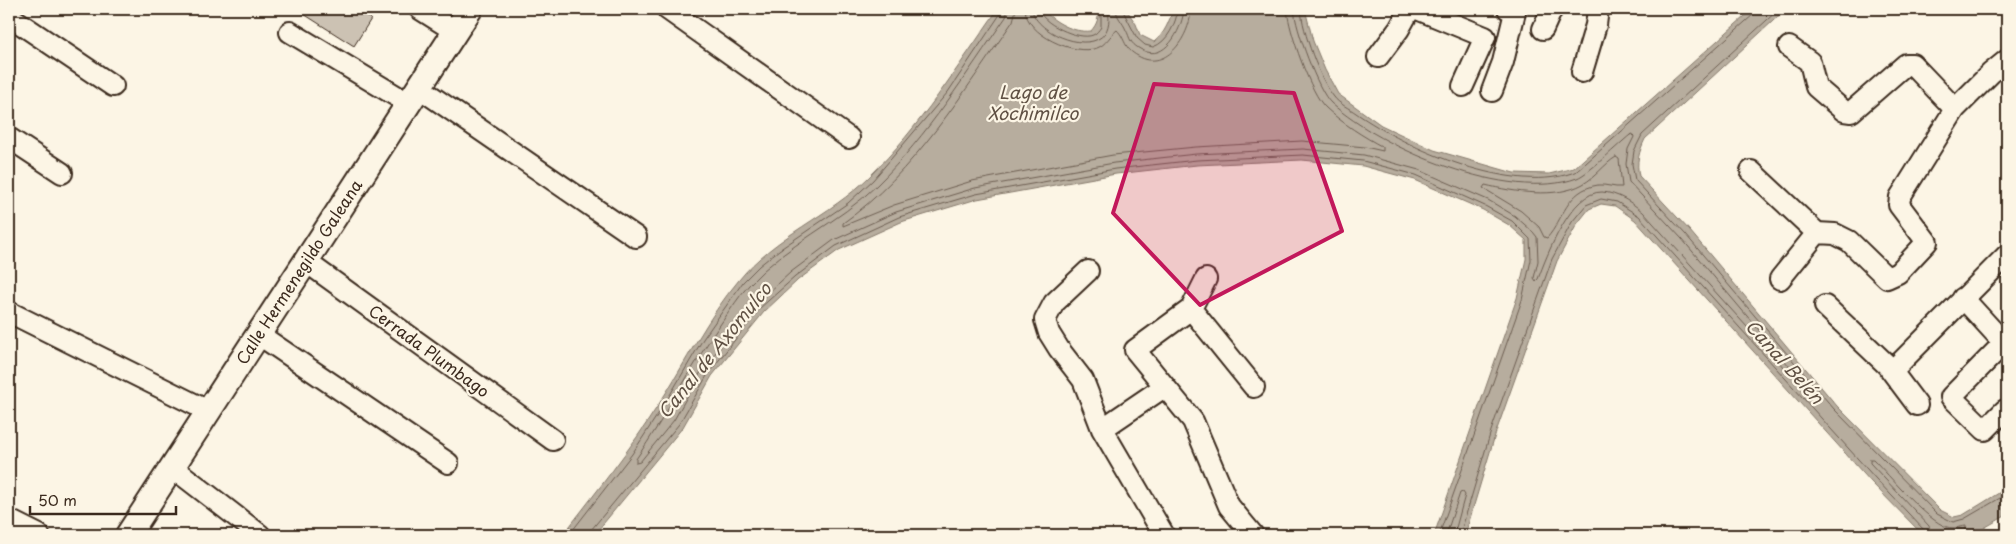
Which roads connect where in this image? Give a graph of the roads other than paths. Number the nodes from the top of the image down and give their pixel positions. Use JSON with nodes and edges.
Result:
{"nodes":[{"id":1,"x":420,"y":9,"type":"edge"},
{"id":2,"x":470,"y":9,"type":"edge"},
{"id":3,"x":667,"y":9,"type":"edge"},
{"id":4,"x":1410,"y":9,"type":"edge"},
{"id":5,"x":1417,"y":9,"type":"edge"},
{"id":6,"x":1508,"y":9,"type":"edge"},
{"id":7,"x":1552,"y":9,"type":"edge"},
{"id":8,"x":1598,"y":9,"type":"edge"},
{"id":9,"x":9,"y":16,"type":"edge"},
{"id":10,"x":1543,"y":29,"type":"dead end"},
{"id":11,"x":455,"y":31,"type":"junction"},
{"id":12,"x":290,"y":32,"type":"dead end"},
{"id":13,"x":1788,"y":47,"type":"dead end"},
{"id":14,"x":1378,"y":57,"type":"dead end"},
{"id":15,"x":2007,"y":60,"type":"edge"},
{"id":16,"x":1582,"y":72,"type":"dead end"},
{"id":17,"x":113,"y":86,"type":"dead end"},
{"id":18,"x":1463,"y":86,"type":"dead end"},
{"id":19,"x":1492,"y":91,"type":"dead end"},
{"id":20,"x":413,"y":95,"type":"junction"},
{"id":21,"x":1955,"y":108,"type":"junction"},
{"id":22,"x":9,"y":138,"type":"edge"},
{"id":23,"x":849,"y":138,"type":"dead end"},
{"id":24,"x":1751,"y":171,"type":"dead end"},
{"id":25,"x":62,"y":173,"type":"dead end"},
{"id":26,"x":1817,"y":233,"type":"junction"},
{"id":27,"x":636,"y":237,"type":"dead end"},
{"id":28,"x":2007,"y":255,"type":"edge"},
{"id":29,"x":305,"y":261,"type":"junction"},
{"id":30,"x":1088,"y":271,"type":"dead end"},
{"id":31,"x":1206,"y":279,"type":"dead end"},
{"id":32,"x":1780,"y":279,"type":"dead end"},
{"id":33,"x":1962,"y":298,"type":"junction"},
{"id":34,"x":1825,"y":306,"type":"dead end"},
{"id":35,"x":1191,"y":309,"type":"junction"},
{"id":36,"x":9,"y":312,"type":"edge"},
{"id":37,"x":258,"y":334,"type":"junction"},
{"id":38,"x":1892,"y":371,"type":"junction"},
{"id":39,"x":1254,"y":386,"type":"dead end"},
{"id":40,"x":1164,"y":387,"type":"junction"},
{"id":41,"x":1917,"y":405,"type":"dead end"},
{"id":42,"x":2005,"y":410,"type":"dead end"},
{"id":43,"x":208,"y":411,"type":"junction"},
{"id":44,"x":1102,"y":428,"type":"junction"},
{"id":45,"x":553,"y":440,"type":"dead end"},
{"id":46,"x":448,"y":463,"type":"dead end"},
{"id":47,"x":172,"y":467,"type":"junction"},
{"id":48,"x":9,"y":520,"type":"edge"},
{"id":49,"x":39,"y":535,"type":"edge"},
{"id":50,"x":128,"y":535,"type":"edge"},
{"id":51,"x":260,"y":535,"type":"edge"},
{"id":52,"x":1164,"y":535,"type":"edge"},
{"id":53,"x":1254,"y":535,"type":"edge"}],
"edges":[{"from":1,"to":11,"type":"street"},
{"from":2,"to":11,"type":"street","name":"Calle Hermenegildo Galeana"},
{"from":3,"to":23,"type":"street"},
{"from":4,"to":14,"type":"street"},
{"from":5,"to":18,"type":"street"},
{"from":6,"to":19,"type":"street"},
{"from":7,"to":10,"type":"street"},
{"from":8,"to":16,"type":"street"},
{"from":9,"to":17,"type":"street"},
{"from":11,"to":20,"type":"street","name":"Calle Hermenegildo Galeana"},
{"from":12,"to":20,"type":"street"},
{"from":13,"to":21,"type":"street"},
{"from":15,"to":21,"type":"street"},
{"from":20,"to":27,"type":"street"},
{"from":20,"to":29,"type":"street","name":"Calle Hermenegildo Galeana"},
{"from":21,"to":26,"type":"street"},
{"from":22,"to":25,"type":"street"},
{"from":24,"to":26,"type":"street"},
{"from":26,"to":32,"type":"street"},
{"from":28,"to":33,"type":"street"},
{"from":29,"to":37,"type":"street","name":"Calle Hermenegildo Galeana"},
{"from":29,"to":45,"type":"street","name":"Cerrada Plumbago"},
{"from":30,"to":44,"type":"street"},
{"from":31,"to":35,"type":"street"},
{"from":33,"to":38,"type":"street"},
{"from":33,"to":42,"type":"street"},
{"from":34,"to":38,"type":"street"},
{"from":35,"to":39,"type":"street"},
{"from":35,"to":40,"type":"street"},
{"from":36,"to":43,"type":"street"},
{"from":37,"to":43,"type":"street","name":"Calle Hermenegildo Galeana"},
{"from":37,"to":46,"type":"street"},
{"from":38,"to":41,"type":"street"},
{"from":40,"to":44,"type":"street"},
{"from":40,"to":53,"type":"street"},
{"from":43,"to":47,"type":"street","name":"Calle Hermenegildo Galeana"},
{"from":44,"to":52,"type":"street"},
{"from":47,"to":50,"type":"street","name":"Calle Hermenegildo Galeana"},
{"from":47,"to":51,"type":"street"},
{"from":48,"to":49,"type":"street"}]}
